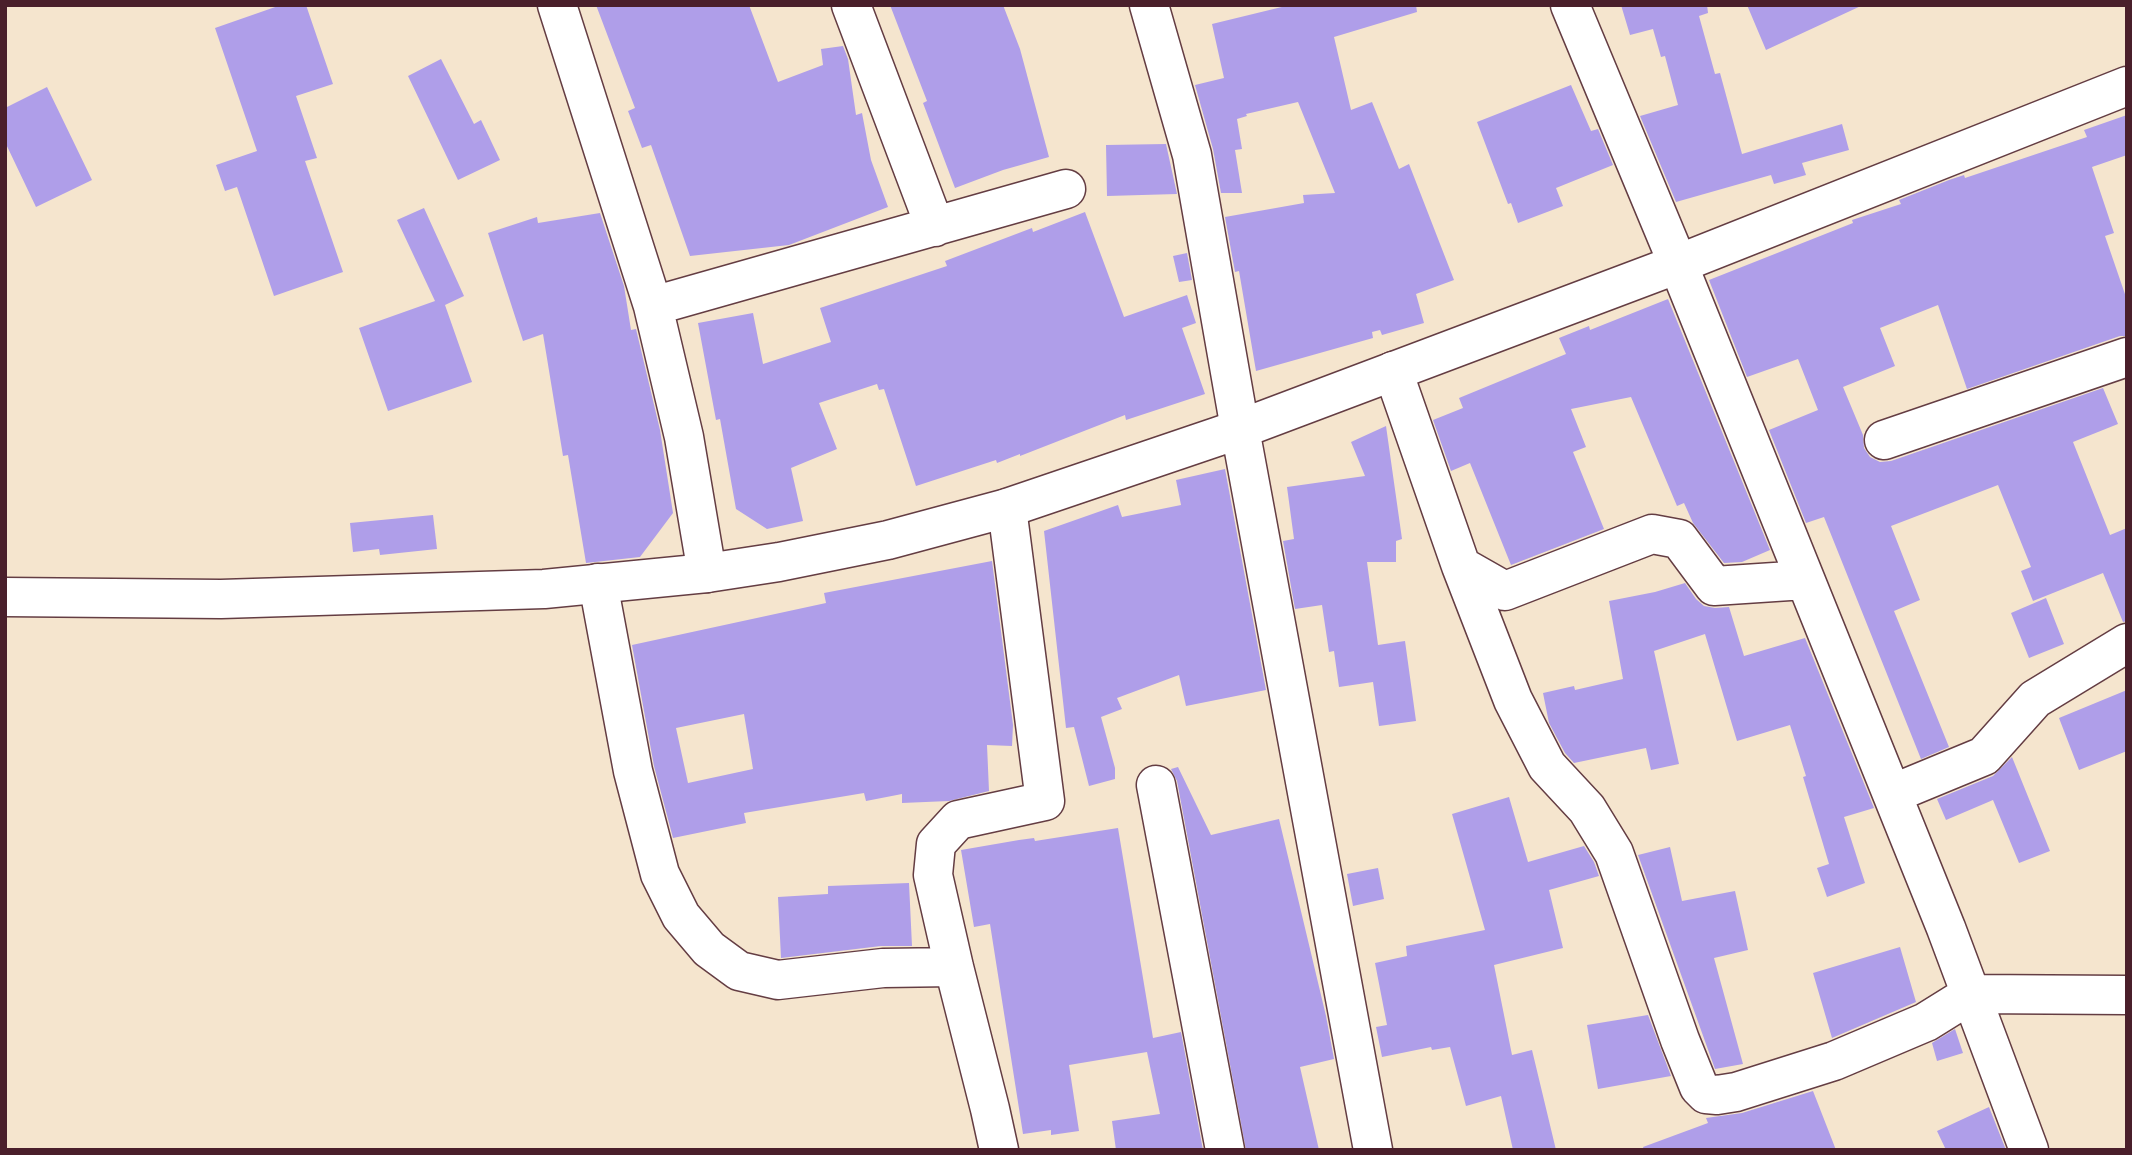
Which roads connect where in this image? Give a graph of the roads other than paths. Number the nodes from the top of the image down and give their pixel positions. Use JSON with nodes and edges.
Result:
{"nodes":[{"id":1,"x":557,"y":5,"type":"edge"},
{"id":2,"x":850,"y":5,"type":"edge"},
{"id":3,"x":1149,"y":5,"type":"edge"},
{"id":4,"x":1570,"y":5,"type":"edge"},
{"id":5,"x":2127,"y":86,"type":"edge"},
{"id":6,"x":1066,"y":189,"type":"dead end"},
{"id":7,"x":935,"y":226,"type":"junction"},
{"id":8,"x":1678,"y":264,"type":"junction"},
{"id":9,"x":653,"y":306,"type":"junction"},
{"id":10,"x":2127,"y":357,"type":"edge"},
{"id":11,"x":1393,"y":371,"type":"junction"},
{"id":12,"x":1240,"y":429,"type":"junction"},
{"id":13,"x":1884,"y":440,"type":"dead end"},
{"id":14,"x":1007,"y":508,"type":"junction"},
{"id":15,"x":1461,"y":566,"type":"junction"},
{"id":16,"x":706,"y":573,"type":"junction"},
{"id":17,"x":1805,"y":580,"type":"junction"},
{"id":18,"x":598,"y":583,"type":"junction"},
{"id":19,"x":5,"y":597,"type":"edge"},
{"id":20,"x":2127,"y":643,"type":"edge"},
{"id":21,"x":1156,"y":785,"type":"dead end"},
{"id":22,"x":1892,"y":794,"type":"junction"},
{"id":23,"x":954,"y":967,"type":"junction"},
{"id":24,"x":1971,"y":994,"type":"junction"},
{"id":25,"x":2127,"y":995,"type":"edge"},
{"id":26,"x":999,"y":1150,"type":"edge"},
{"id":27,"x":1226,"y":1150,"type":"edge"},
{"id":28,"x":1373,"y":1150,"type":"edge"},
{"id":29,"x":2029,"y":1150,"type":"edge"}],
"edges":[{"from":1,"to":9,"type":"street"},
{"from":2,"to":7,"type":"street"},
{"from":3,"to":12,"type":"street"},
{"from":4,"to":8,"type":"street"},
{"from":5,"to":8,"type":"street"},
{"from":6,"to":7,"type":"street"},
{"from":7,"to":9,"type":"street"},
{"from":8,"to":11,"type":"street"},
{"from":8,"to":17,"type":"street"},
{"from":9,"to":16,"type":"street"},
{"from":10,"to":13,"type":"street"},
{"from":11,"to":12,"type":"street"},
{"from":11,"to":15,"type":"street"},
{"from":12,"to":14,"type":"street"},
{"from":12,"to":28,"type":"street"},
{"from":14,"to":16,"type":"street"},
{"from":14,"to":23,"type":"street"},
{"from":15,"to":17,"type":"street"},
{"from":15,"to":24,"type":"street"},
{"from":16,"to":18,"type":"street"},
{"from":17,"to":22,"type":"street"},
{"from":18,"to":19,"type":"street"},
{"from":18,"to":23,"type":"street"},
{"from":20,"to":22,"type":"street"},
{"from":21,"to":27,"type":"street"},
{"from":22,"to":24,"type":"street"},
{"from":23,"to":26,"type":"street"},
{"from":24,"to":25,"type":"street"},
{"from":24,"to":29,"type":"street"}]}
